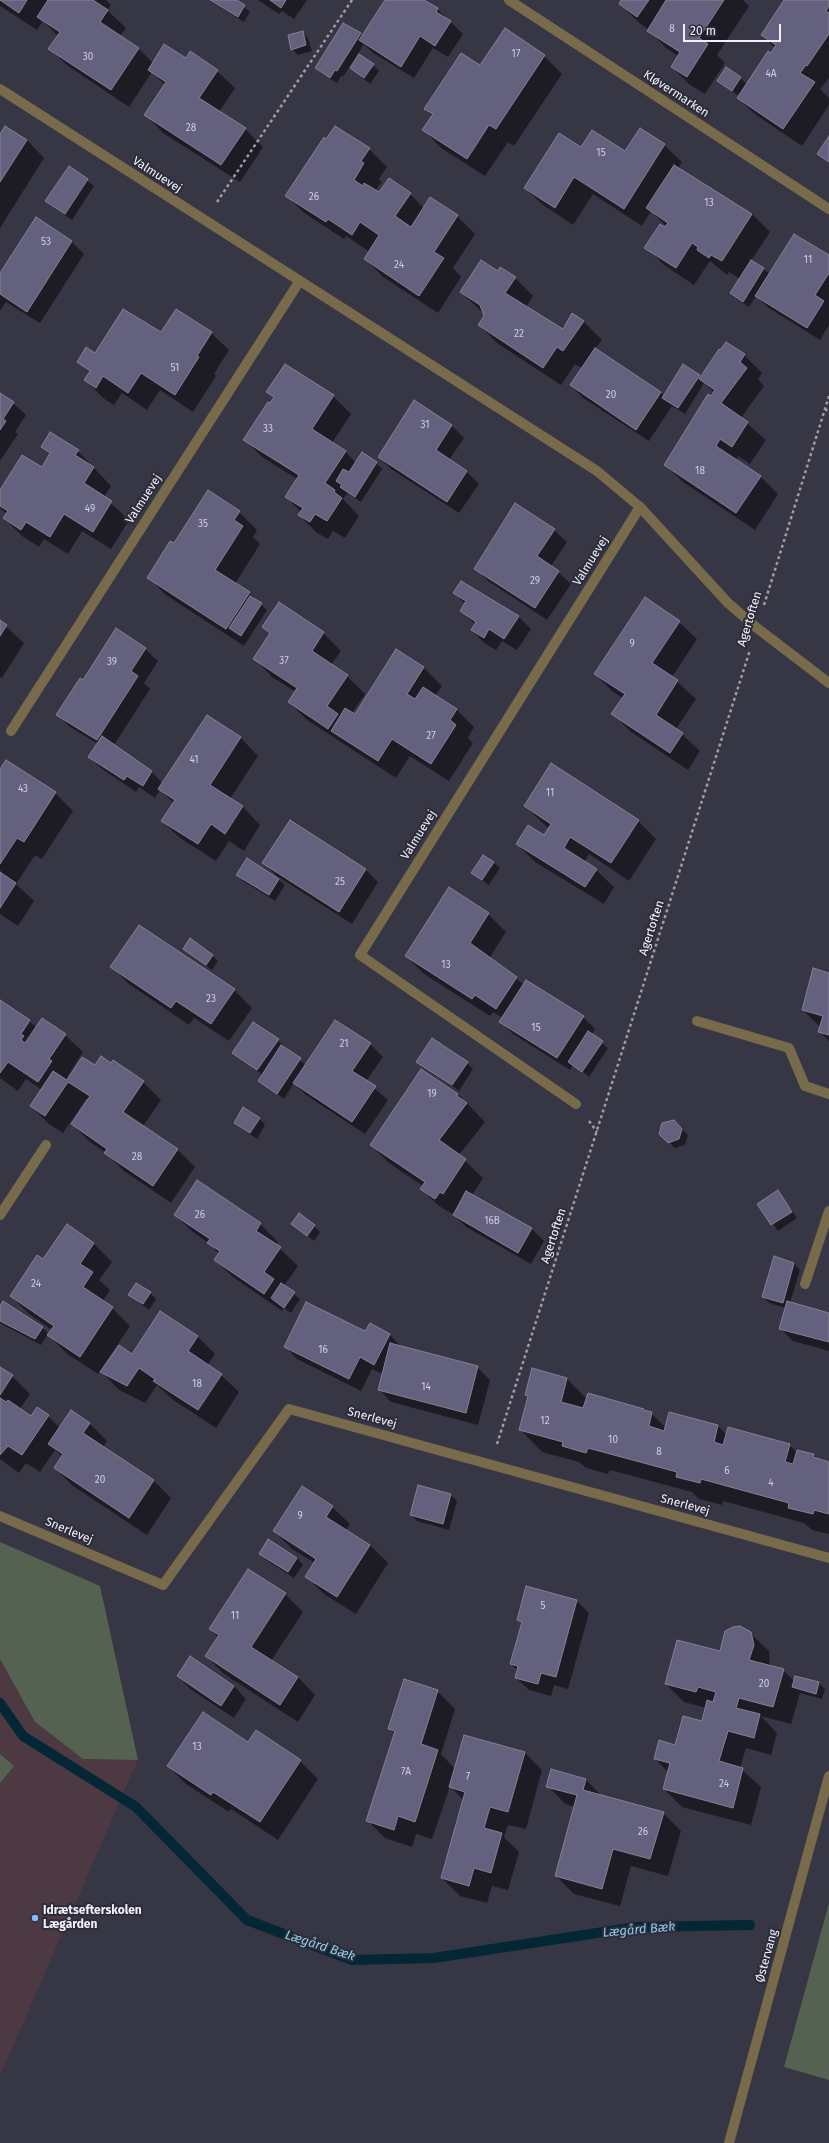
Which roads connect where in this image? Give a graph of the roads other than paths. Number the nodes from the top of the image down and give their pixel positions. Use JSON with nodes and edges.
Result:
{"nodes":[{"id":1,"x":509,"y":0,"type":"edge"},
{"id":2,"x":0,"y":89,"type":"edge"},
{"id":3,"x":829,"y":209,"type":"edge"},
{"id":4,"x":299,"y":282,"type":"junction"},
{"id":5,"x":640,"y":507,"type":"junction"},
{"id":6,"x":829,"y":683,"type":"edge"},
{"id":7,"x":11,"y":731,"type":"dead end"},
{"id":8,"x":697,"y":1021,"type":"dead end"},
{"id":9,"x":829,"y":1094,"type":"edge"},
{"id":10,"x":576,"y":1104,"type":"dead end"},
{"id":11,"x":46,"y":1144,"type":"dead end"},
{"id":12,"x":829,"y":1211,"type":"edge"},
{"id":13,"x":0,"y":1215,"type":"edge"},
{"id":14,"x":805,"y":1284,"type":"dead end"},
{"id":15,"x":0,"y":1516,"type":"edge"},
{"id":16,"x":829,"y":1558,"type":"edge"},
{"id":17,"x":829,"y":1776,"type":"edge"},
{"id":18,"x":730,"y":2143,"type":"edge"}],
"edges":[{"from":1,"to":3,"type":"street","name":"Kløvermarken"},
{"from":2,"to":4,"type":"street","name":"Valmuevej"},
{"from":4,"to":5,"type":"street","name":"Valmuevej"},
{"from":4,"to":7,"type":"street","name":"Valmuevej"},
{"from":5,"to":6,"type":"street","name":"Valmuevej"},
{"from":5,"to":10,"type":"street","name":"Valmuevej"},
{"from":8,"to":9,"type":"street"},
{"from":11,"to":13,"type":"street"},
{"from":12,"to":14,"type":"street"},
{"from":15,"to":16,"type":"street","name":"Snerlevej"},
{"from":17,"to":18,"type":"street","name":"Østervang"}]}
